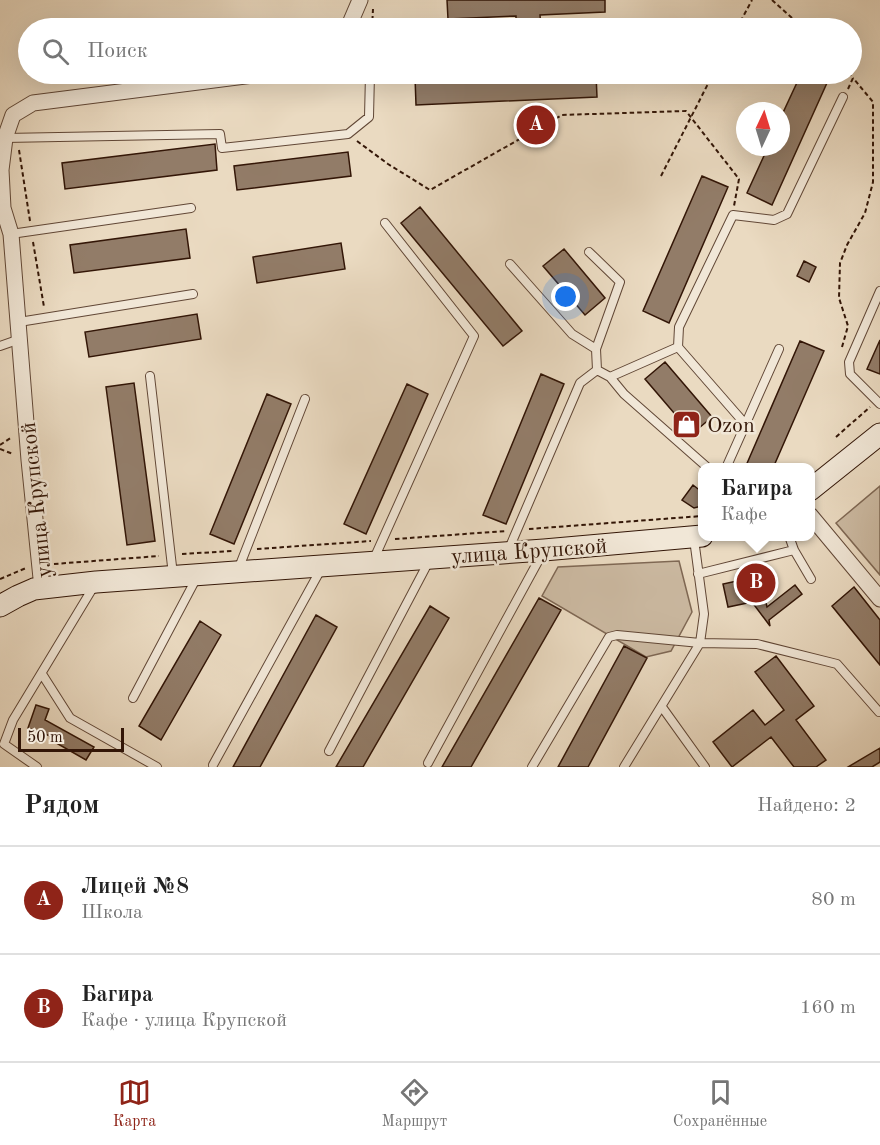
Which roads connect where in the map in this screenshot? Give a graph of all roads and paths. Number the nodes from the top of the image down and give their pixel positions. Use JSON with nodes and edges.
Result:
{"nodes":[{"id":1,"x":360,"y":0,"type":"edge"},
{"id":2,"x":373,"y":0,"type":"edge"},
{"id":3,"x":753,"y":0,"type":"edge"},
{"id":4,"x":772,"y":0,"type":"edge"},
{"id":5,"x":352,"y":18,"type":"edge"},
{"id":6,"x":372,"y":18,"type":"edge"},
{"id":7,"x":743,"y":18,"type":"edge"},
{"id":8,"x":792,"y":18,"type":"edge"},
{"id":9,"x":182,"y":84,"type":"edge"},
{"id":10,"x":370,"y":84,"type":"edge"},
{"id":11,"x":708,"y":84,"type":"edge"},
{"id":12,"x":850,"y":84,"type":"edge"},
{"id":13,"x":858,"y":84,"type":"edge"},
{"id":14,"x":843,"y":97,"type":"joint"},
{"id":15,"x":690,"y":117,"type":"junction"},
{"id":16,"x":348,"y":134,"type":"junction"},
{"id":17,"x":5,"y":138,"type":"junction"},
{"id":18,"x":661,"y":176,"type":"dead end"},
{"id":19,"x":1,"y":206,"type":"edge"},
{"id":20,"x":191,"y":208,"type":"dead end"},
{"id":21,"x":733,"y":215,"type":"junction"},
{"id":22,"x":385,"y":223,"type":"dead end"},
{"id":23,"x":11,"y":234,"type":"junction"},
{"id":24,"x":589,"y":252,"type":"dead end"},
{"id":25,"x":510,"y":264,"type":"dead end"},
{"id":26,"x":880,"y":291,"type":"edge"},
{"id":27,"x":193,"y":294,"type":"dead end"},
{"id":28,"x":19,"y":322,"type":"junction"},
{"id":29,"x":20,"y":339,"type":"junction"},
{"id":30,"x":0,"y":346,"type":"edge"},
{"id":31,"x":678,"y":347,"type":"junction"},
{"id":32,"x":596,"y":348,"type":"junction"},
{"id":33,"x":779,"y":349,"type":"dead end"},
{"id":34,"x":840,"y":355,"type":"dead end"},
{"id":35,"x":597,"y":370,"type":"junction"},
{"id":36,"x":150,"y":376,"type":"dead end"},
{"id":37,"x":610,"y":377,"type":"junction"},
{"id":38,"x":305,"y":399,"type":"dead end"},
{"id":39,"x":880,"y":404,"type":"edge"},
{"id":40,"x":869,"y":408,"type":"dead end"},
{"id":41,"x":746,"y":424,"type":"junction"},
{"id":42,"x":880,"y":434,"type":"edge"},
{"id":43,"x":836,"y":436,"type":"dead end"},
{"id":44,"x":702,"y":463,"type":"edge"},
{"id":45,"x":728,"y":463,"type":"edge"},
{"id":46,"x":815,"y":486,"type":"edge"},
{"id":47,"x":815,"y":521,"type":"edge"},
{"id":48,"x":698,"y":537,"type":"edge"},
{"id":49,"x":791,"y":541,"type":"edge"},
{"id":50,"x":544,"y":550,"type":"junction"},
{"id":51,"x":795,"y":550,"type":"junction"},
{"id":52,"x":508,"y":552,"type":"junction"},
{"id":53,"x":431,"y":557,"type":"junction"},
{"id":54,"x":373,"y":562,"type":"junction"},
{"id":55,"x":324,"y":566,"type":"junction"},
{"id":56,"x":29,"y":567,"type":"dead end"},
{"id":57,"x":238,"y":572,"type":"junction"},
{"id":58,"x":198,"y":574,"type":"junction"},
{"id":59,"x":698,"y":574,"type":"junction"},
{"id":60,"x":174,"y":576,"type":"junction"},
{"id":61,"x":0,"y":579,"type":"edge"},
{"id":62,"x":811,"y":579,"type":"dead end"},
{"id":63,"x":96,"y":582,"type":"junction"},
{"id":64,"x":42,"y":588,"type":"junction"},
{"id":65,"x":880,"y":599,"type":"edge"},
{"id":66,"x":0,"y":606,"type":"edge"},
{"id":67,"x":700,"y":643,"type":"junction"},
{"id":68,"x":42,"y":674,"type":"junction"},
{"id":69,"x":132,"y":698,"type":"dead end"},
{"id":70,"x":662,"y":707,"type":"junction"},
{"id":71,"x":879,"y":712,"type":"edge"},
{"id":72,"x":329,"y":751,"type":"dead end"},
{"id":73,"x":428,"y":763,"type":"dead end"},
{"id":74,"x":213,"y":765,"type":"dead end"},
{"id":75,"x":37,"y":767,"type":"edge"},
{"id":76,"x":157,"y":767,"type":"edge"},
{"id":77,"x":532,"y":767,"type":"edge"},
{"id":78,"x":624,"y":767,"type":"edge"},
{"id":79,"x":705,"y":767,"type":"edge"}],
"edges":[{"from":1,"to":5,"type":"street"},
{"from":2,"to":6,"type":"path"},
{"from":3,"to":7,"type":"path"},
{"from":4,"to":8,"type":"path"},
{"from":9,"to":17,"type":"street","name":"улица Крупской"},
{"from":10,"to":16,"type":"lane"},
{"from":11,"to":15,"type":"path"},
{"from":12,"to":14,"type":"path"},
{"from":13,"to":34,"type":"path"},
{"from":14,"to":21,"type":"lane"},
{"from":15,"to":16,"type":"path"},
{"from":15,"to":18,"type":"path"},
{"from":15,"to":21,"type":"path"},
{"from":16,"to":17,"type":"lane"},
{"from":17,"to":19,"type":"street","name":"улица Крупской"},
{"from":19,"to":23,"type":"street","name":"улица Крупской"},
{"from":20,"to":23,"type":"lane"},
{"from":21,"to":31,"type":"lane"},
{"from":22,"to":54,"type":"lane"},
{"from":23,"to":28,"type":"street","name":"улица Крупской"},
{"from":24,"to":32,"type":"lane"},
{"from":25,"to":32,"type":"lane"},
{"from":26,"to":39,"type":"lane"},
{"from":27,"to":28,"type":"lane"},
{"from":28,"to":29,"type":"street","name":"улица Крупской"},
{"from":29,"to":30,"type":"lane"},
{"from":29,"to":64,"type":"street","name":"улица Крупской"},
{"from":31,"to":37,"type":"lane"},
{"from":31,"to":41,"type":"lane"},
{"from":32,"to":35,"type":"lane"},
{"from":33,"to":41,"type":"lane"},
{"from":35,"to":37,"type":"lane"},
{"from":35,"to":52,"type":"lane"},
{"from":36,"to":60,"type":"lane"},
{"from":37,"to":44,"type":"lane"},
{"from":38,"to":57,"type":"lane"},
{"from":40,"to":43,"type":"path"},
{"from":41,"to":45,"type":"lane"},
{"from":42,"to":46,"type":"street"},
{"from":47,"to":65,"type":"street"},
{"from":48,"to":50,"type":"street","name":"улица Крупской"},
{"from":48,"to":59,"type":"lane"},
{"from":49,"to":51,"type":"lane"},
{"from":50,"to":52,"type":"street","name":"улица Крупской"},
{"from":50,"to":73,"type":"lane"},
{"from":51,"to":59,"type":"lane"},
{"from":51,"to":62,"type":"lane"},
{"from":52,"to":53,"type":"street","name":"улица Крупской"},
{"from":53,"to":54,"type":"street","name":"улица Крупской"},
{"from":53,"to":72,"type":"lane"},
{"from":54,"to":55,"type":"street","name":"улица Крупской"},
{"from":55,"to":57,"type":"street","name":"улица Крупской"},
{"from":55,"to":74,"type":"lane"},
{"from":56,"to":61,"type":"path"},
{"from":57,"to":58,"type":"street","name":"улица Крупской"},
{"from":58,"to":60,"type":"street","name":"улица Крупской"},
{"from":58,"to":69,"type":"lane"},
{"from":59,"to":67,"type":"lane"},
{"from":60,"to":63,"type":"street","name":"улица Крупской"},
{"from":63,"to":64,"type":"street","name":"улица Крупской"},
{"from":63,"to":68,"type":"lane"},
{"from":64,"to":66,"type":"street"},
{"from":67,"to":70,"type":"lane"},
{"from":67,"to":71,"type":"lane"},
{"from":67,"to":77,"type":"lane"},
{"from":68,"to":75,"type":"lane"},
{"from":68,"to":76,"type":"lane"},
{"from":70,"to":78,"type":"lane"},
{"from":70,"to":79,"type":"lane"}]}
